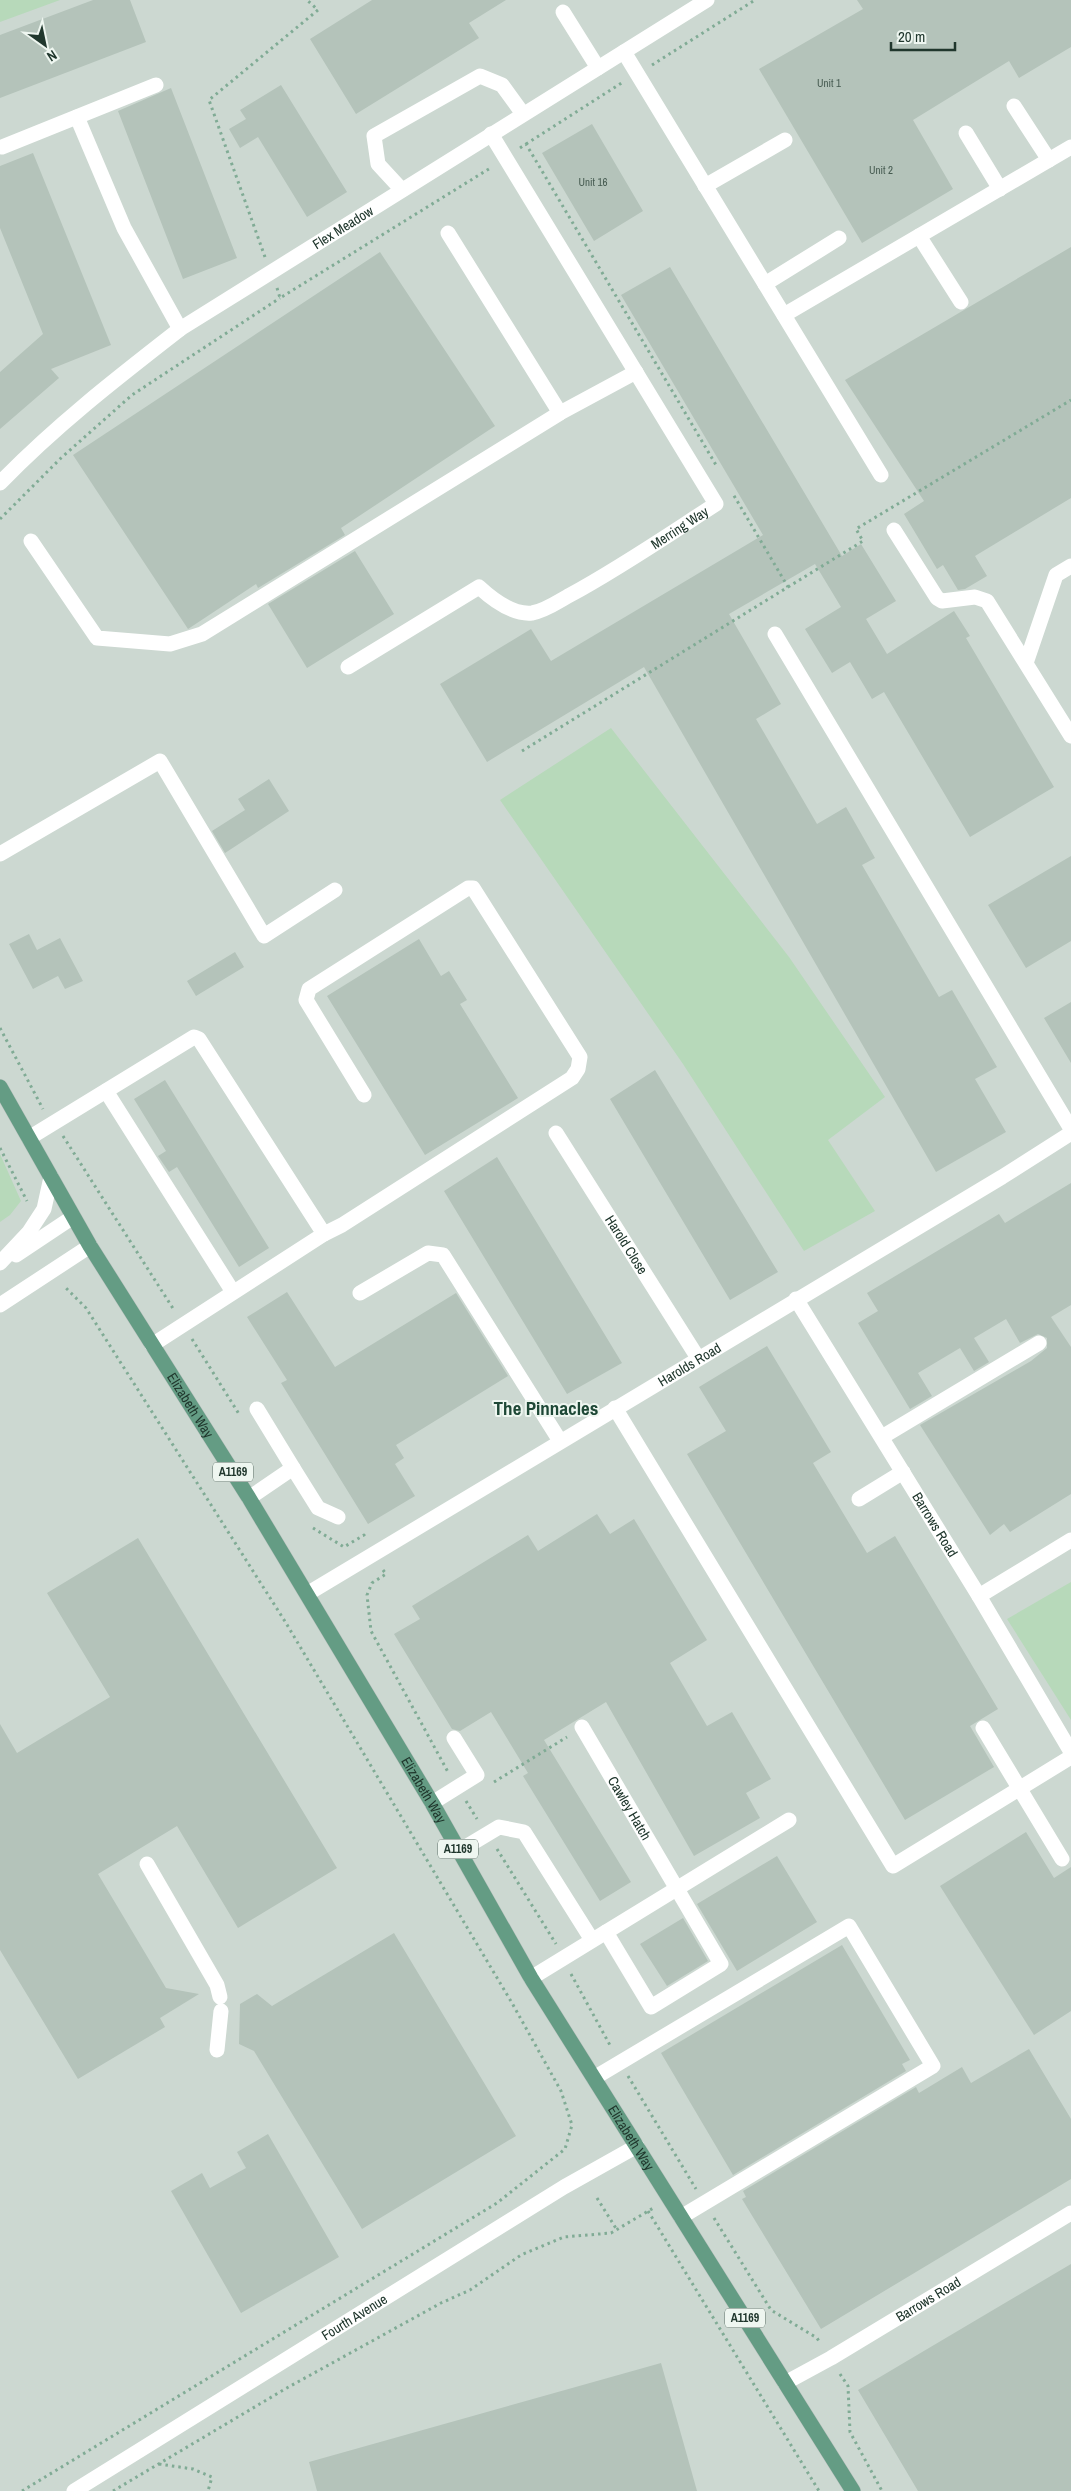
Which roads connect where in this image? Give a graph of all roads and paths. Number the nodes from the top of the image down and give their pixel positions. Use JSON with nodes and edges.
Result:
{"nodes":[{"id":1,"x":308,"y":0,"type":"edge"},
{"id":2,"x":707,"y":0,"type":"edge"},
{"id":3,"x":687,"y":5,"type":"edge"},
{"id":4,"x":318,"y":10,"type":"dead end"},
{"id":5,"x":563,"y":12,"type":"dead end"},
{"id":6,"x":624,"y":52,"type":"junction"},
{"id":7,"x":598,"y":68,"type":"junction"},
{"id":8,"x":156,"y":85,"type":"dead end"},
{"id":9,"x":1014,"y":106,"type":"dead end"},
{"id":10,"x":523,"y":114,"type":"junction"},
{"id":11,"x":77,"y":117,"type":"junction"},
{"id":12,"x":966,"y":133,"type":"dead end"},
{"id":13,"x":491,"y":134,"type":"junction"},
{"id":14,"x":785,"y":140,"type":"dead end"},
{"id":15,"x":2,"y":147,"type":"dead end"},
{"id":16,"x":1071,"y":147,"type":"edge"},
{"id":17,"x":1049,"y":160,"type":"junction"},
{"id":18,"x":705,"y":186,"type":"junction"},
{"id":19,"x":1000,"y":189,"type":"junction"},
{"id":20,"x":402,"y":190,"type":"junction"},
{"id":21,"x":448,"y":233,"type":"dead end"},
{"id":22,"x":919,"y":236,"type":"junction"},
{"id":23,"x":839,"y":238,"type":"dead end"},
{"id":24,"x":765,"y":284,"type":"junction"},
{"id":25,"x":280,"y":298,"type":"dead end"},
{"id":26,"x":961,"y":302,"type":"dead end"},
{"id":27,"x":784,"y":315,"type":"junction"},
{"id":28,"x":180,"y":330,"type":"junction"},
{"id":29,"x":636,"y":372,"type":"junction"},
{"id":30,"x":1071,"y":400,"type":"edge"},
{"id":31,"x":560,"y":413,"type":"junction"},
{"id":32,"x":881,"y":475,"type":"dead end"},
{"id":33,"x":0,"y":483,"type":"edge"},
{"id":34,"x":0,"y":519,"type":"edge"},
{"id":35,"x":894,"y":530,"type":"dead end"},
{"id":36,"x":31,"y":542,"type":"dead end"},
{"id":37,"x":1071,"y":566,"type":"edge"},
{"id":38,"x":788,"y":586,"type":"dead end"},
{"id":39,"x":776,"y":634,"type":"dead end"},
{"id":40,"x":1026,"y":663,"type":"junction"},
{"id":41,"x":348,"y":667,"type":"dead end"},
{"id":42,"x":1071,"y":736,"type":"edge"},
{"id":43,"x":0,"y":854,"type":"edge"},
{"id":44,"x":335,"y":890,"type":"dead end"},
{"id":45,"x":0,"y":1028,"type":"edge"},
{"id":46,"x":0,"y":1087,"type":"edge"},
{"id":47,"x":106,"y":1091,"type":"junction"},
{"id":48,"x":364,"y":1095,"type":"dead end"},
{"id":49,"x":52,"y":1124,"type":"junction"},
{"id":50,"x":1071,"y":1131,"type":"edge"},
{"id":51,"x":556,"y":1133,"type":"dead end"},
{"id":52,"x":29,"y":1138,"type":"junction"},
{"id":53,"x":0,"y":1148,"type":"edge"},
{"id":54,"x":51,"y":1177,"type":"junction"},
{"id":55,"x":29,"y":1206,"type":"dead end"},
{"id":56,"x":73,"y":1217,"type":"junction"},
{"id":57,"x":324,"y":1234,"type":"junction"},
{"id":58,"x":90,"y":1246,"type":"junction"},
{"id":59,"x":0,"y":1264,"type":"edge"},
{"id":60,"x":65,"y":1287,"type":"dead end"},
{"id":61,"x":233,"y":1292,"type":"junction"},
{"id":62,"x":360,"y":1293,"type":"dead end"},
{"id":63,"x":796,"y":1299,"type":"junction"},
{"id":64,"x":0,"y":1305,"type":"edge"},
{"id":65,"x":183,"y":1325,"type":"junction"},
{"id":66,"x":1039,"y":1343,"type":"dead end"},
{"id":67,"x":152,"y":1345,"type":"junction"},
{"id":68,"x":698,"y":1358,"type":"junction"},
{"id":69,"x":615,"y":1408,"type":"junction"},
{"id":70,"x":257,"y":1409,"type":"dead end"},
{"id":71,"x":243,"y":1421,"type":"dead end"},
{"id":72,"x":882,"y":1437,"type":"junction"},
{"id":73,"x":560,"y":1441,"type":"junction"},
{"id":74,"x":293,"y":1468,"type":"junction"},
{"id":75,"x":903,"y":1472,"type":"junction"},
{"id":76,"x":249,"y":1498,"type":"junction"},
{"id":77,"x":859,"y":1499,"type":"dead end"},
{"id":78,"x":338,"y":1517,"type":"dead end"},
{"id":79,"x":308,"y":1525,"type":"dead end"},
{"id":80,"x":1071,"y":1540,"type":"edge"},
{"id":81,"x":374,"y":1554,"type":"junction"},
{"id":82,"x":307,"y":1594,"type":"junction"},
{"id":83,"x":979,"y":1596,"type":"junction"},
{"id":84,"x":582,"y":1727,"type":"joint"},
{"id":85,"x":983,"y":1728,"type":"dead end"},
{"id":86,"x":454,"y":1738,"type":"dead end"},
{"id":87,"x":1071,"y":1752,"type":"edge"},
{"id":88,"x":1071,"y":1757,"type":"edge"},
{"id":89,"x":490,"y":1784,"type":"dead end"},
{"id":90,"x":458,"y":1787,"type":"junction"},
{"id":91,"x":1020,"y":1789,"type":"junction"},
{"id":92,"x":432,"y":1803,"type":"junction"},
{"id":93,"x":789,"y":1820,"type":"dead end"},
{"id":94,"x":487,"y":1834,"type":"junction"},
{"id":95,"x":459,"y":1851,"type":"junction"},
{"id":96,"x":1062,"y":1859,"type":"dead end"},
{"id":97,"x":147,"y":1864,"type":"dead end"},
{"id":98,"x":676,"y":1889,"type":"junction"},
{"id":99,"x":606,"y":1932,"type":"junction"},
{"id":100,"x":592,"y":1940,"type":"junction"},
{"id":101,"x":563,"y":1958,"type":"junction"},
{"id":102,"x":531,"y":1978,"type":"junction"},
{"id":103,"x":217,"y":2050,"type":"dead end"},
{"id":104,"x":620,"y":2062,"type":"junction"},
{"id":105,"x":594,"y":2078,"type":"junction"},
{"id":106,"x":637,"y":2146,"type":"junction"},
{"id":107,"x":597,"y":2198,"type":"dead end"},
{"id":108,"x":704,"y":2203,"type":"junction"},
{"id":109,"x":1071,"y":2213,"type":"edge"},
{"id":110,"x":681,"y":2217,"type":"junction"},
{"id":111,"x":617,"y":2230,"type":"junction"},
{"id":112,"x":831,"y":2358,"type":"junction"},
{"id":113,"x":785,"y":2383,"type":"junction"},
{"id":114,"x":159,"y":2464,"type":"junction"},
{"id":115,"x":22,"y":2491,"type":"edge"},
{"id":116,"x":74,"y":2491,"type":"edge"},
{"id":117,"x":113,"y":2491,"type":"edge"},
{"id":118,"x":208,"y":2491,"type":"edge"},
{"id":119,"x":819,"y":2491,"type":"edge"},
{"id":120,"x":853,"y":2491,"type":"edge"},
{"id":121,"x":882,"y":2491,"type":"edge"}],
"edges":[{"from":1,"to":4,"type":"path"},
{"from":2,"to":3,"type":"street","name":"Flex Meadow"},
{"from":3,"to":6,"type":"street","name":"Flex Meadow"},
{"from":5,"to":7,"type":"street"},
{"from":6,"to":7,"type":"street","name":"Flex Meadow"},
{"from":6,"to":18,"type":"street"},
{"from":7,"to":10,"type":"street","name":"Flex Meadow"},
{"from":8,"to":11,"type":"street"},
{"from":9,"to":17,"type":"street"},
{"from":10,"to":13,"type":"street","name":"Flex Meadow"},
{"from":10,"to":20,"type":"street"},
{"from":11,"to":15,"type":"street"},
{"from":11,"to":28,"type":"street"},
{"from":12,"to":19,"type":"street"},
{"from":13,"to":20,"type":"street","name":"Flex Meadow"},
{"from":13,"to":29,"type":"street","name":"Merring Way"},
{"from":14,"to":18,"type":"street"},
{"from":16,"to":17,"type":"street"},
{"from":17,"to":19,"type":"street"},
{"from":18,"to":24,"type":"street"},
{"from":19,"to":22,"type":"street"},
{"from":20,"to":28,"type":"street","name":"Flex Meadow"},
{"from":21,"to":31,"type":"street"},
{"from":22,"to":26,"type":"street"},
{"from":22,"to":27,"type":"street"},
{"from":23,"to":24,"type":"street"},
{"from":24,"to":27,"type":"street"},
{"from":25,"to":34,"type":"path"},
{"from":27,"to":32,"type":"street"},
{"from":28,"to":33,"type":"street","name":"Flex Meadow"},
{"from":29,"to":31,"type":"street"},
{"from":29,"to":41,"type":"street","name":"Merring Way"},
{"from":30,"to":38,"type":"path"},
{"from":31,"to":36,"type":"street"},
{"from":35,"to":40,"type":"street"},
{"from":37,"to":40,"type":"street"},
{"from":39,"to":50,"type":"street"},
{"from":40,"to":42,"type":"street"},
{"from":43,"to":44,"type":"street"},
{"from":45,"to":49,"type":"path"},
{"from":46,"to":52,"type":"main road","name":"Elizabeth Way","number":"A1169"},
{"from":47,"to":49,"type":"street"},
{"from":47,"to":57,"type":"street"},
{"from":47,"to":61,"type":"street"},
{"from":48,"to":57,"type":"street"},
{"from":49,"to":52,"type":"street"},
{"from":49,"to":65,"type":"path"},
{"from":50,"to":63,"type":"street","name":"Harolds Road"},
{"from":51,"to":68,"type":"street","name":"Harold Close"},
{"from":52,"to":54,"type":"main road","name":"Elizabeth Way","number":"A1169"},
{"from":53,"to":55,"type":"path"},
{"from":54,"to":56,"type":"main road","name":"Elizabeth Way","number":"A1169"},
{"from":54,"to":59,"type":"street"},
{"from":56,"to":58,"type":"main road","name":"Elizabeth Way","number":"A1169"},
{"from":56,"to":59,"type":"street"},
{"from":57,"to":61,"type":"street"},
{"from":58,"to":64,"type":"street"},
{"from":58,"to":67,"type":"main road","name":"Elizabeth Way","number":"A1169"},
{"from":60,"to":115,"type":"path"},
{"from":61,"to":65,"type":"street"},
{"from":62,"to":73,"type":"street"},
{"from":63,"to":68,"type":"street","name":"Harolds Road"},
{"from":63,"to":72,"type":"street","name":"Barrows Road"},
{"from":65,"to":67,"type":"street"},
{"from":65,"to":71,"type":"path"},
{"from":66,"to":72,"type":"street"},
{"from":67,"to":76,"type":"main road","name":"Elizabeth Way","number":"A1169"},
{"from":68,"to":69,"type":"street","name":"Harolds Road"},
{"from":69,"to":73,"type":"street","name":"Harolds Road"},
{"from":69,"to":91,"type":"street"},
{"from":70,"to":74,"type":"street"},
{"from":72,"to":75,"type":"street","name":"Barrows Road"},
{"from":73,"to":81,"type":"street","name":"Harolds Road"},
{"from":74,"to":76,"type":"street"},
{"from":74,"to":78,"type":"street"},
{"from":75,"to":77,"type":"street"},
{"from":75,"to":83,"type":"street","name":"Barrows Road"},
{"from":76,"to":82,"type":"main road","name":"Elizabeth Way","number":"A1169"},
{"from":79,"to":81,"type":"path"},
{"from":80,"to":83,"type":"street"},
{"from":81,"to":82,"type":"street","name":"Harolds Road"},
{"from":81,"to":90,"type":"path"},
{"from":82,"to":92,"type":"main road","name":"Elizabeth Way","number":"A1169"},
{"from":83,"to":87,"type":"street","name":"Barrows Road"},
{"from":84,"to":89,"type":"path"},
{"from":84,"to":98,"type":"street","name":"Cawley Hatch"},
{"from":85,"to":91,"type":"street"},
{"from":86,"to":90,"type":"street"},
{"from":88,"to":91,"type":"street"},
{"from":90,"to":92,"type":"street"},
{"from":90,"to":94,"type":"path"},
{"from":91,"to":96,"type":"street"},
{"from":92,"to":95,"type":"main road","name":"Elizabeth Way","number":"A1169"},
{"from":93,"to":98,"type":"street"},
{"from":94,"to":95,"type":"street"},
{"from":94,"to":100,"type":"street"},
{"from":94,"to":101,"type":"path"},
{"from":95,"to":102,"type":"main road","name":"Elizabeth Way","number":"A1169"},
{"from":97,"to":103,"type":"street"},
{"from":98,"to":99,"type":"street"},
{"from":98,"to":99,"type":"street","name":"Cawley Hatch"},
{"from":99,"to":100,"type":"street"},
{"from":100,"to":101,"type":"street"},
{"from":101,"to":102,"type":"street"},
{"from":101,"to":104,"type":"path"},
{"from":102,"to":105,"type":"main road","name":"Elizabeth Way","number":"A1169"},
{"from":104,"to":105,"type":"street"},
{"from":104,"to":108,"type":"path"},
{"from":104,"to":108,"type":"street"},
{"from":105,"to":106,"type":"main road","name":"Elizabeth Way","number":"A1169"},
{"from":106,"to":110,"type":"main road","name":"Elizabeth Way","number":"A1169"},
{"from":106,"to":116,"type":"street","name":"Fourth Avenue"},
{"from":107,"to":111,"type":"path"},
{"from":108,"to":110,"type":"street"},
{"from":108,"to":112,"type":"path"},
{"from":109,"to":112,"type":"street","name":"Barrows Road"},
{"from":110,"to":113,"type":"main road","name":"Elizabeth Way","number":"A1169"},
{"from":111,"to":114,"type":"path"},
{"from":111,"to":119,"type":"path"},
{"from":112,"to":113,"type":"street","name":"Barrows Road"},
{"from":112,"to":121,"type":"path"},
{"from":113,"to":120,"type":"main road","name":"Elizabeth Way","number":"A1169"},
{"from":114,"to":117,"type":"path"},
{"from":114,"to":118,"type":"path"}]}
